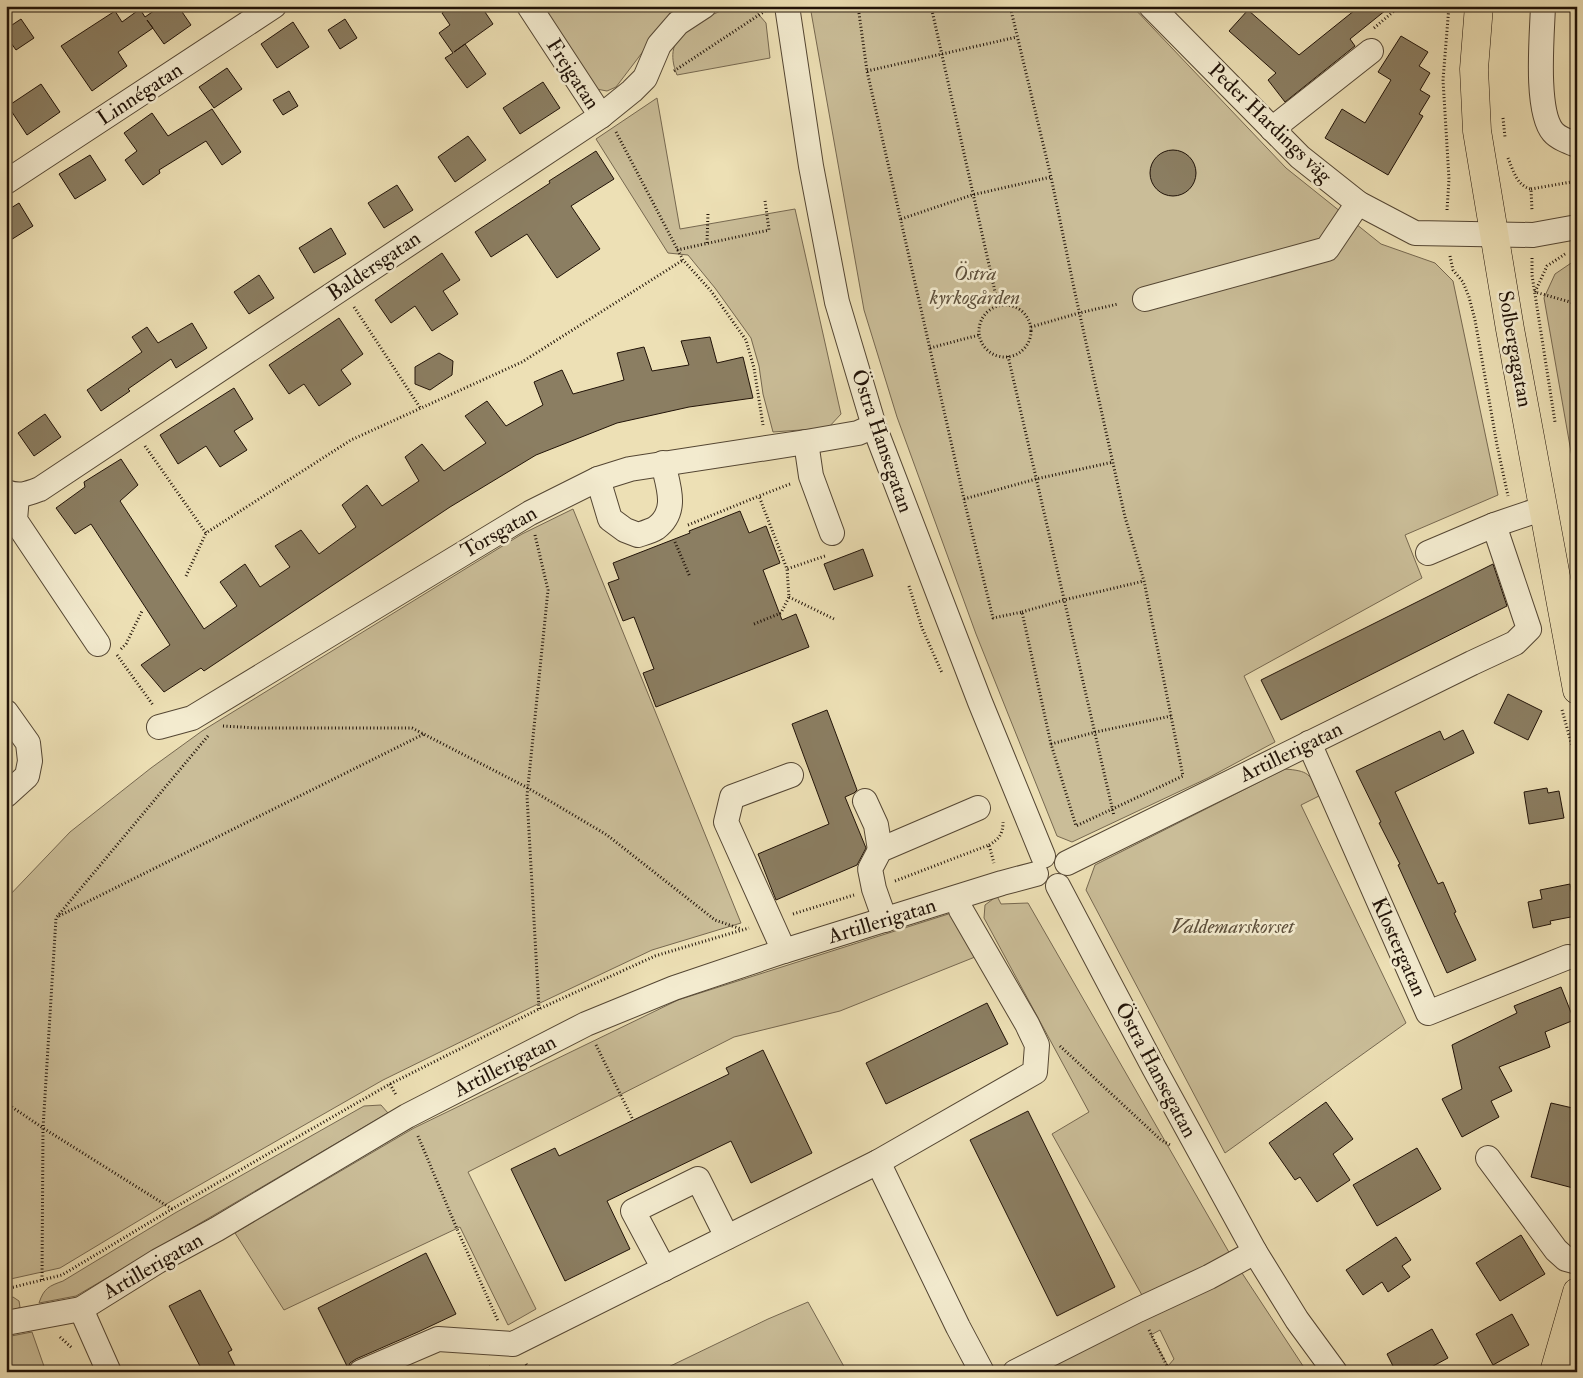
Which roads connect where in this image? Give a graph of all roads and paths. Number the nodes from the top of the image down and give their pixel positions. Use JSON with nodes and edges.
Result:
{"nodes":[{"id":1,"x":274,"y":6,"type":"edge"},
{"id":2,"x":529,"y":6,"type":"edge"},
{"id":3,"x":704,"y":6,"type":"edge"},
{"id":4,"x":858,"y":6,"type":"edge"},
{"id":5,"x":931,"y":6,"type":"edge"},
{"id":6,"x":1010,"y":6,"type":"edge"},
{"id":7,"x":1151,"y":6,"type":"edge"},
{"id":8,"x":1400,"y":6,"type":"edge"},
{"id":9,"x":1449,"y":6,"type":"edge"},
{"id":10,"x":1478,"y":6,"type":"edge"},
{"id":11,"x":1543,"y":6,"type":"edge"},
{"id":12,"x":779,"y":7,"type":"edge"},
{"id":13,"x":1017,"y":37,"type":"junction"},
{"id":14,"x":1371,"y":51,"type":"joint"},
{"id":15,"x":941,"y":54,"type":"junction"},
{"id":16,"x":867,"y":71,"type":"junction"},
{"id":17,"x":673,"y":72,"type":"dead end"},
{"id":18,"x":1503,"y":110,"type":"dead end"},
{"id":19,"x":601,"y":116,"type":"junction"},
{"id":20,"x":1272,"y":129,"type":"junction"},
{"id":21,"x":1506,"y":138,"type":"dead end"},
{"id":22,"x":1577,"y":145,"type":"edge"},
{"id":23,"x":1508,"y":157,"type":"dead end"},
{"id":24,"x":1051,"y":177,"type":"junction"},
{"id":25,"x":1577,"y":181,"type":"edge"},
{"id":26,"x":6,"y":182,"type":"edge"},
{"id":27,"x":1531,"y":189,"type":"junction"},
{"id":28,"x":972,"y":196,"type":"junction"},
{"id":29,"x":765,"y":201,"type":"dead end"},
{"id":30,"x":1358,"y":203,"type":"junction"},
{"id":31,"x":708,"y":213,"type":"dead end"},
{"id":32,"x":901,"y":218,"type":"junction"},
{"id":33,"x":1577,"y":227,"type":"edge"},
{"id":34,"x":1445,"y":234,"type":"junction"},
{"id":35,"x":1494,"y":234,"type":"junction"},
{"id":36,"x":1533,"y":235,"type":"junction"},
{"id":37,"x":707,"y":243,"type":"junction"},
{"id":38,"x":678,"y":250,"type":"junction"},
{"id":39,"x":1567,"y":253,"type":"dead end"},
{"id":40,"x":683,"y":260,"type":"junction"},
{"id":41,"x":342,"y":288,"type":"junction"},
{"id":42,"x":1535,"y":292,"type":"junction"},
{"id":43,"x":1145,"y":299,"type":"dead end"},
{"id":44,"x":1118,"y":304,"type":"dead end"},
{"id":45,"x":1577,"y":304,"type":"edge"},
{"id":46,"x":998,"y":305,"type":"junction"},
{"id":47,"x":1079,"y":313,"type":"junction"},
{"id":48,"x":1031,"y":327,"type":"junction"},
{"id":49,"x":979,"y":335,"type":"junction"},
{"id":50,"x":930,"y":348,"type":"junction"},
{"id":51,"x":1008,"y":356,"type":"junction"},
{"id":52,"x":421,"y":409,"type":"junction"},
{"id":53,"x":1555,"y":423,"type":"dead end"},
{"id":54,"x":874,"y":426,"type":"junction"},
{"id":55,"x":132,"y":428,"type":"junction"},
{"id":56,"x":806,"y":442,"type":"junction"},
{"id":57,"x":767,"y":448,"type":"junction"},
{"id":58,"x":1113,"y":462,"type":"junction"},
{"id":59,"x":663,"y":463,"type":"junction"},
{"id":60,"x":810,"y":476,"type":"junction"},
{"id":61,"x":598,"y":479,"type":"junction"},
{"id":62,"x":1036,"y":479,"type":"junction"},
{"id":63,"x":12,"y":494,"type":"edge"},
{"id":64,"x":759,"y":496,"type":"junction"},
{"id":65,"x":964,"y":499,"type":"junction"},
{"id":66,"x":1544,"y":508,"type":"junction"},
{"id":67,"x":530,"y":513,"type":"junction"},
{"id":68,"x":1504,"y":522,"type":"junction"},
{"id":69,"x":680,"y":529,"type":"dead end"},
{"id":70,"x":206,"y":533,"type":"junction"},
{"id":71,"x":832,"y":533,"type":"dead end"},
{"id":72,"x":675,"y":541,"type":"dead end"},
{"id":73,"x":1428,"y":553,"type":"dead end"},
{"id":74,"x":825,"y":556,"type":"dead end"},
{"id":75,"x":787,"y":569,"type":"junction"},
{"id":76,"x":186,"y":576,"type":"dead end"},
{"id":77,"x":690,"y":577,"type":"dead end"},
{"id":78,"x":1144,"y":581,"type":"junction"},
{"id":79,"x":788,"y":597,"type":"junction"},
{"id":80,"x":1064,"y":600,"type":"junction"},
{"id":81,"x":142,"y":611,"type":"dead end"},
{"id":82,"x":1022,"y":612,"type":"junction"},
{"id":83,"x":834,"y":619,"type":"dead end"},
{"id":84,"x":754,"y":624,"type":"dead end"},
{"id":85,"x":98,"y":644,"type":"dead end"},
{"id":86,"x":1569,"y":699,"type":"edge"},
{"id":87,"x":6,"y":712,"type":"edge"},
{"id":88,"x":1171,"y":716,"type":"junction"},
{"id":89,"x":165,"y":725,"type":"joint"},
{"id":90,"x":216,"y":726,"type":"dead end"},
{"id":91,"x":1096,"y":732,"type":"junction"},
{"id":92,"x":210,"y":734,"type":"dead end"},
{"id":93,"x":424,"y":734,"type":"junction"},
{"id":94,"x":1309,"y":743,"type":"junction"},
{"id":95,"x":1051,"y":744,"type":"junction"},
{"id":96,"x":1577,"y":764,"type":"edge"},
{"id":97,"x":791,"y":775,"type":"dead end"},
{"id":98,"x":528,"y":788,"type":"junction"},
{"id":99,"x":6,"y":795,"type":"edge"},
{"id":100,"x":866,"y":802,"type":"dead end"},
{"id":101,"x":978,"y":808,"type":"dead end"},
{"id":102,"x":1112,"y":809,"type":"junction"},
{"id":103,"x":1115,"y":818,"type":"dead end"},
{"id":104,"x":880,"y":850,"type":"junction"},
{"id":105,"x":1067,"y":863,"type":"junction"},
{"id":106,"x":1040,"y":865,"type":"junction"},
{"id":107,"x":1002,"y":883,"type":"junction"},
{"id":108,"x":1058,"y":886,"type":"junction"},
{"id":109,"x":874,"y":889,"type":"junction"},
{"id":110,"x":957,"y":898,"type":"junction"},
{"id":111,"x":56,"y":918,"type":"junction"},
{"id":112,"x":885,"y":920,"type":"junction"},
{"id":113,"x":770,"y":921,"type":"junction"},
{"id":114,"x":742,"y":930,"type":"junction"},
{"id":115,"x":784,"y":950,"type":"junction"},
{"id":116,"x":1568,"y":957,"type":"dead end"},
{"id":117,"x":539,"y":1009,"type":"junction"},
{"id":118,"x":586,"y":1024,"type":"junction"},
{"id":119,"x":1027,"y":1024,"type":"junction"},
{"id":120,"x":390,"y":1084,"type":"junction"},
{"id":121,"x":6,"y":1103,"type":"edge"},
{"id":122,"x":407,"y":1116,"type":"junction"},
{"id":123,"x":633,"y":1120,"type":"dead end"},
{"id":124,"x":43,"y":1128,"type":"junction"},
{"id":125,"x":1172,"y":1142,"type":"dead end"},
{"id":126,"x":1488,"y":1158,"type":"dead end"},
{"id":127,"x":878,"y":1162,"type":"junction"},
{"id":128,"x":172,"y":1209,"type":"junction"},
{"id":129,"x":727,"y":1237,"type":"junction"},
{"id":130,"x":1255,"y":1252,"type":"junction"},
{"id":131,"x":1577,"y":1262,"type":"edge"},
{"id":132,"x":664,"y":1269,"type":"junction"},
{"id":133,"x":42,"y":1280,"type":"junction"},
{"id":134,"x":6,"y":1289,"type":"edge"},
{"id":135,"x":1577,"y":1292,"type":"edge"},
{"id":136,"x":81,"y":1309,"type":"junction"},
{"id":137,"x":1138,"y":1310,"type":"junction"},
{"id":138,"x":39,"y":1316,"type":"junction"},
{"id":139,"x":6,"y":1323,"type":"edge"},
{"id":140,"x":513,"y":1344,"type":"junction"},
{"id":141,"x":74,"y":1349,"type":"dead end"},
{"id":142,"x":109,"y":1372,"type":"edge"},
{"id":143,"x":361,"y":1372,"type":"edge"},
{"id":144,"x":982,"y":1372,"type":"edge"},
{"id":145,"x":1015,"y":1372,"type":"edge"},
{"id":146,"x":1170,"y":1372,"type":"edge"},
{"id":147,"x":1335,"y":1372,"type":"edge"},
{"id":148,"x":1554,"y":1372,"type":"edge"}],
"edges":[{"from":1,"to":26,"type":"street","name":"Linnégatan"},
{"from":2,"to":19,"type":"street","name":"Frejgatan"},
{"from":3,"to":19,"type":"street","name":"Baldersgatan"},
{"from":4,"to":16,"type":"path"},
{"from":5,"to":15,"type":"path"},
{"from":6,"to":13,"type":"path"},
{"from":7,"to":20,"type":"street","name":"Peder Hardings väg"},
{"from":8,"to":14,"type":"path"},
{"from":9,"to":34,"type":"path"},
{"from":10,"to":35,"type":"main road","name":"Solbergagatan"},
{"from":11,"to":22,"type":"street"},
{"from":12,"to":17,"type":"path"},
{"from":12,"to":54,"type":"street","name":"Östra Hansegatan"},
{"from":13,"to":15,"type":"path"},
{"from":13,"to":24,"type":"path"},
{"from":14,"to":20,"type":"street"},
{"from":15,"to":16,"type":"path"},
{"from":15,"to":28,"type":"path"},
{"from":16,"to":32,"type":"path"},
{"from":18,"to":21,"type":"path"},
{"from":19,"to":38,"type":"path"},
{"from":19,"to":41,"type":"street","name":"Baldersgatan"},
{"from":20,"to":30,"type":"street","name":"Peder Hardings väg"},
{"from":23,"to":27,"type":"path"},
{"from":24,"to":28,"type":"path"},
{"from":24,"to":47,"type":"path"},
{"from":25,"to":27,"type":"path"},
{"from":27,"to":36,"type":"path"},
{"from":28,"to":32,"type":"path"},
{"from":28,"to":46,"type":"path"},
{"from":29,"to":37,"type":"path"},
{"from":30,"to":34,"type":"street","name":"Peder Hardings väg"},
{"from":30,"to":43,"type":"street"},
{"from":31,"to":37,"type":"path"},
{"from":32,"to":50,"type":"path"},
{"from":33,"to":36,"type":"street","name":"Peder Hardings väg"},
{"from":34,"to":35,"type":"street","name":"Peder Hardings väg"},
{"from":34,"to":68,"type":"path"},
{"from":35,"to":36,"type":"street","name":"Peder Hardings väg"},
{"from":35,"to":66,"type":"main road","name":"Solbergagatan"},
{"from":36,"to":42,"type":"path"},
{"from":37,"to":38,"type":"path"},
{"from":38,"to":40,"type":"path"},
{"from":39,"to":42,"type":"path"},
{"from":40,"to":52,"type":"path"},
{"from":40,"to":57,"type":"path"},
{"from":41,"to":52,"type":"path"},
{"from":41,"to":55,"type":"street","name":"Baldersgatan"},
{"from":42,"to":45,"type":"path"},
{"from":42,"to":53,"type":"path"},
{"from":44,"to":47,"type":"path"},
{"from":46,"to":48,"type":"path"},
{"from":46,"to":49,"type":"path"},
{"from":47,"to":48,"type":"path"},
{"from":47,"to":58,"type":"path"},
{"from":48,"to":51,"type":"path"},
{"from":49,"to":50,"type":"path"},
{"from":49,"to":51,"type":"path"},
{"from":50,"to":65,"type":"path"},
{"from":51,"to":62,"type":"path"},
{"from":52,"to":70,"type":"path"},
{"from":54,"to":56,"type":"street","name":"Torsgatan"},
{"from":54,"to":106,"type":"street","name":"Östra Hansegatan"},
{"from":55,"to":63,"type":"street","name":"Baldersgatan"},
{"from":55,"to":70,"type":"path"},
{"from":56,"to":57,"type":"street","name":"Torsgatan"},
{"from":56,"to":60,"type":"street"},
{"from":57,"to":59,"type":"street","name":"Torsgatan"},
{"from":58,"to":62,"type":"path"},
{"from":58,"to":78,"type":"path"},
{"from":59,"to":61,"type":"street","name":"Torsgatan"},
{"from":59,"to":61,"type":"street"},
{"from":60,"to":64,"type":"path"},
{"from":60,"to":71,"type":"street"},
{"from":61,"to":67,"type":"street","name":"Torsgatan"},
{"from":62,"to":65,"type":"path"},
{"from":62,"to":80,"type":"path"},
{"from":63,"to":85,"type":"street"},
{"from":64,"to":69,"type":"path"},
{"from":64,"to":75,"type":"path"},
{"from":65,"to":82,"type":"path"},
{"from":66,"to":68,"type":"street"},
{"from":66,"to":86,"type":"main road","name":"Solbergagatan"},
{"from":67,"to":89,"type":"street","name":"Torsgatan"},
{"from":67,"to":98,"type":"path"},
{"from":68,"to":73,"type":"street"},
{"from":68,"to":94,"type":"street","name":"Artillerigatan"},
{"from":70,"to":76,"type":"path"},
{"from":72,"to":77,"type":"path"},
{"from":74,"to":75,"type":"path"},
{"from":75,"to":79,"type":"path"},
{"from":78,"to":80,"type":"path"},
{"from":78,"to":88,"type":"path"},
{"from":79,"to":83,"type":"path"},
{"from":79,"to":84,"type":"path"},
{"from":80,"to":82,"type":"path"},
{"from":80,"to":91,"type":"path"},
{"from":81,"to":89,"type":"path"},
{"from":82,"to":95,"type":"path"},
{"from":86,"to":96,"type":"path"},
{"from":87,"to":99,"type":"street"},
{"from":88,"to":91,"type":"path"},
{"from":88,"to":102,"type":"path"},
{"from":90,"to":93,"type":"path"},
{"from":91,"to":95,"type":"path"},
{"from":91,"to":102,"type":"path"},
{"from":92,"to":111,"type":"path"},
{"from":93,"to":98,"type":"path"},
{"from":93,"to":111,"type":"path"},
{"from":94,"to":105,"type":"street","name":"Artillerigatan"},
{"from":94,"to":116,"type":"street","name":"Klostergatan"},
{"from":95,"to":102,"type":"path"},
{"from":97,"to":113,"type":"street"},
{"from":98,"to":114,"type":"path"},
{"from":98,"to":117,"type":"path"},
{"from":100,"to":104,"type":"street"},
{"from":101,"to":104,"type":"street"},
{"from":102,"to":103,"type":"path"},
{"from":104,"to":109,"type":"street"},
{"from":105,"to":106,"type":"street"},
{"from":105,"to":108,"type":"street"},
{"from":106,"to":107,"type":"street","name":"Artillerigatan"},
{"from":106,"to":108,"type":"street"},
{"from":107,"to":109,"type":"path"},
{"from":107,"to":110,"type":"street","name":"Artillerigatan"},
{"from":108,"to":130,"type":"street","name":"Östra Hansegatan"},
{"from":109,"to":112,"type":"street"},
{"from":109,"to":113,"type":"path"},
{"from":110,"to":112,"type":"street","name":"Artillerigatan"},
{"from":110,"to":119,"type":"street"},
{"from":111,"to":124,"type":"path"},
{"from":112,"to":115,"type":"street","name":"Artillerigatan"},
{"from":113,"to":114,"type":"path"},
{"from":113,"to":115,"type":"street"},
{"from":114,"to":117,"type":"path"},
{"from":115,"to":118,"type":"street","name":"Artillerigatan"},
{"from":117,"to":120,"type":"path"},
{"from":118,"to":122,"type":"street","name":"Artillerigatan"},
{"from":118,"to":123,"type":"path"},
{"from":119,"to":125,"type":"path"},
{"from":119,"to":127,"type":"street"},
{"from":120,"to":122,"type":"path"},
{"from":120,"to":128,"type":"path"},
{"from":121,"to":124,"type":"path"},
{"from":122,"to":136,"type":"street","name":"Artillerigatan"},
{"from":122,"to":140,"type":"path"},
{"from":124,"to":128,"type":"path"},
{"from":124,"to":133,"type":"path"},
{"from":126,"to":131,"type":"street"},
{"from":127,"to":129,"type":"street"},
{"from":127,"to":144,"type":"street"},
{"from":128,"to":133,"type":"path"},
{"from":129,"to":132,"type":"street"},
{"from":129,"to":132,"type":"street"},
{"from":130,"to":137,"type":"street"},
{"from":130,"to":147,"type":"street","name":"Östra Hansegatan"},
{"from":132,"to":140,"type":"street"},
{"from":133,"to":134,"type":"path"},
{"from":135,"to":148,"type":"main road"},
{"from":136,"to":138,"type":"street","name":"Artillerigatan"},
{"from":136,"to":142,"type":"street"},
{"from":137,"to":145,"type":"street"},
{"from":137,"to":146,"type":"path"},
{"from":138,"to":139,"type":"street","name":"Artillerigatan"},
{"from":138,"to":141,"type":"path"},
{"from":140,"to":143,"type":"street"}]}
